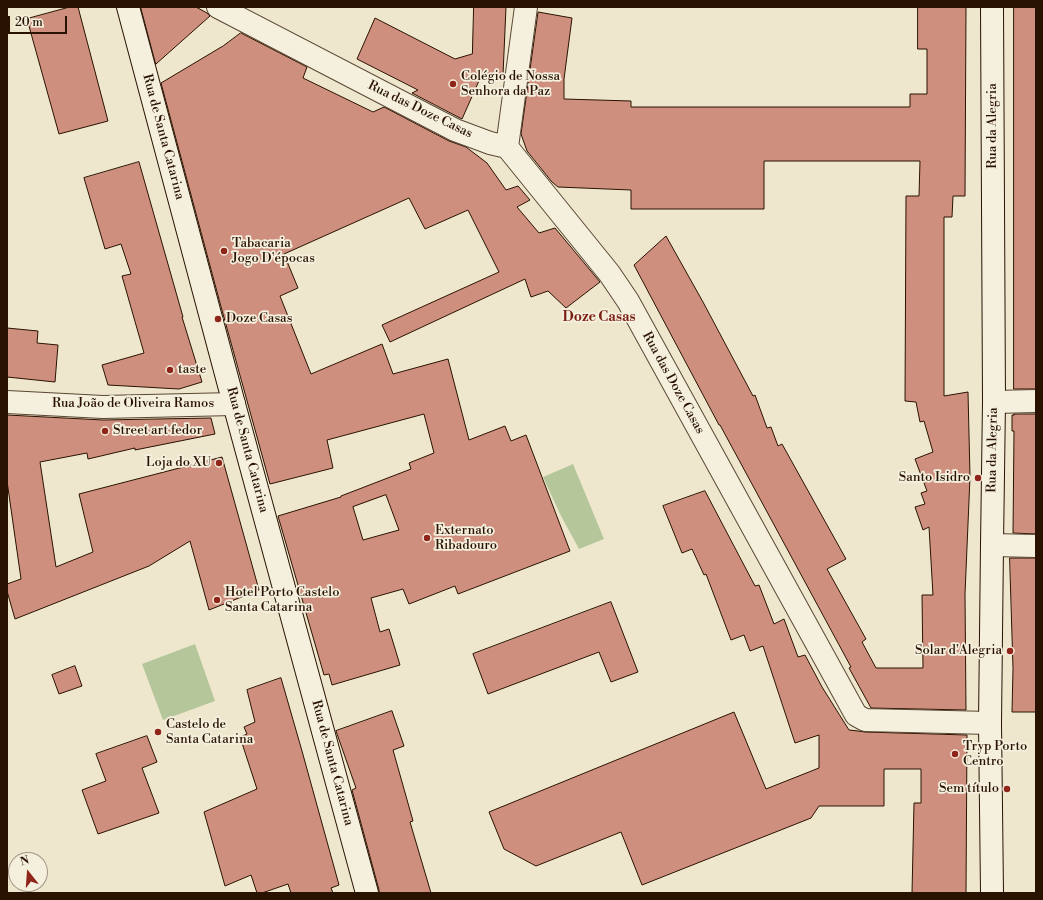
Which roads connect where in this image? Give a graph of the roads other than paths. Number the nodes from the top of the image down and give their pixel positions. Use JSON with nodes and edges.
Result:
{"nodes":[{"id":1,"x":128,"y":7,"type":"edge"},
{"id":2,"x":218,"y":7,"type":"edge"},
{"id":3,"x":526,"y":7,"type":"edge"},
{"id":4,"x":992,"y":7,"type":"edge"},
{"id":5,"x":507,"y":147,"type":"junction"},
{"id":6,"x":1036,"y":401,"type":"edge"},
{"id":7,"x":7,"y":402,"type":"edge"},
{"id":8,"x":994,"y":402,"type":"junction"},
{"id":9,"x":234,"y":404,"type":"junction"},
{"id":10,"x":992,"y":545,"type":"junction"},
{"id":11,"x":1036,"y":546,"type":"edge"},
{"id":12,"x":990,"y":724,"type":"junction"},
{"id":13,"x":367,"y":893,"type":"edge"},
{"id":14,"x":992,"y":893,"type":"edge"}],
"edges":[{"from":1,"to":9,"type":"main road","name":"Rua de Santa Catarina"},
{"from":2,"to":5,"type":"main road","name":"Rua das Doze Casas"},
{"from":3,"to":5,"type":"main road"},
{"from":4,"to":8,"type":"main road","name":"Rua da Alegria"},
{"from":5,"to":12,"type":"main road","name":"Rua das Doze Casas"},
{"from":6,"to":8,"type":"main road"},
{"from":7,"to":9,"type":"main road","name":"Rua João de Oliveira Ramos"},
{"from":8,"to":10,"type":"main road","name":"Rua da Alegria"},
{"from":9,"to":13,"type":"main road","name":"Rua de Santa Catarina"},
{"from":10,"to":11,"type":"main road"},
{"from":10,"to":12,"type":"main road","name":"Rua da Alegria"},
{"from":12,"to":14,"type":"main road","name":"Rua da Alegria"}]}
